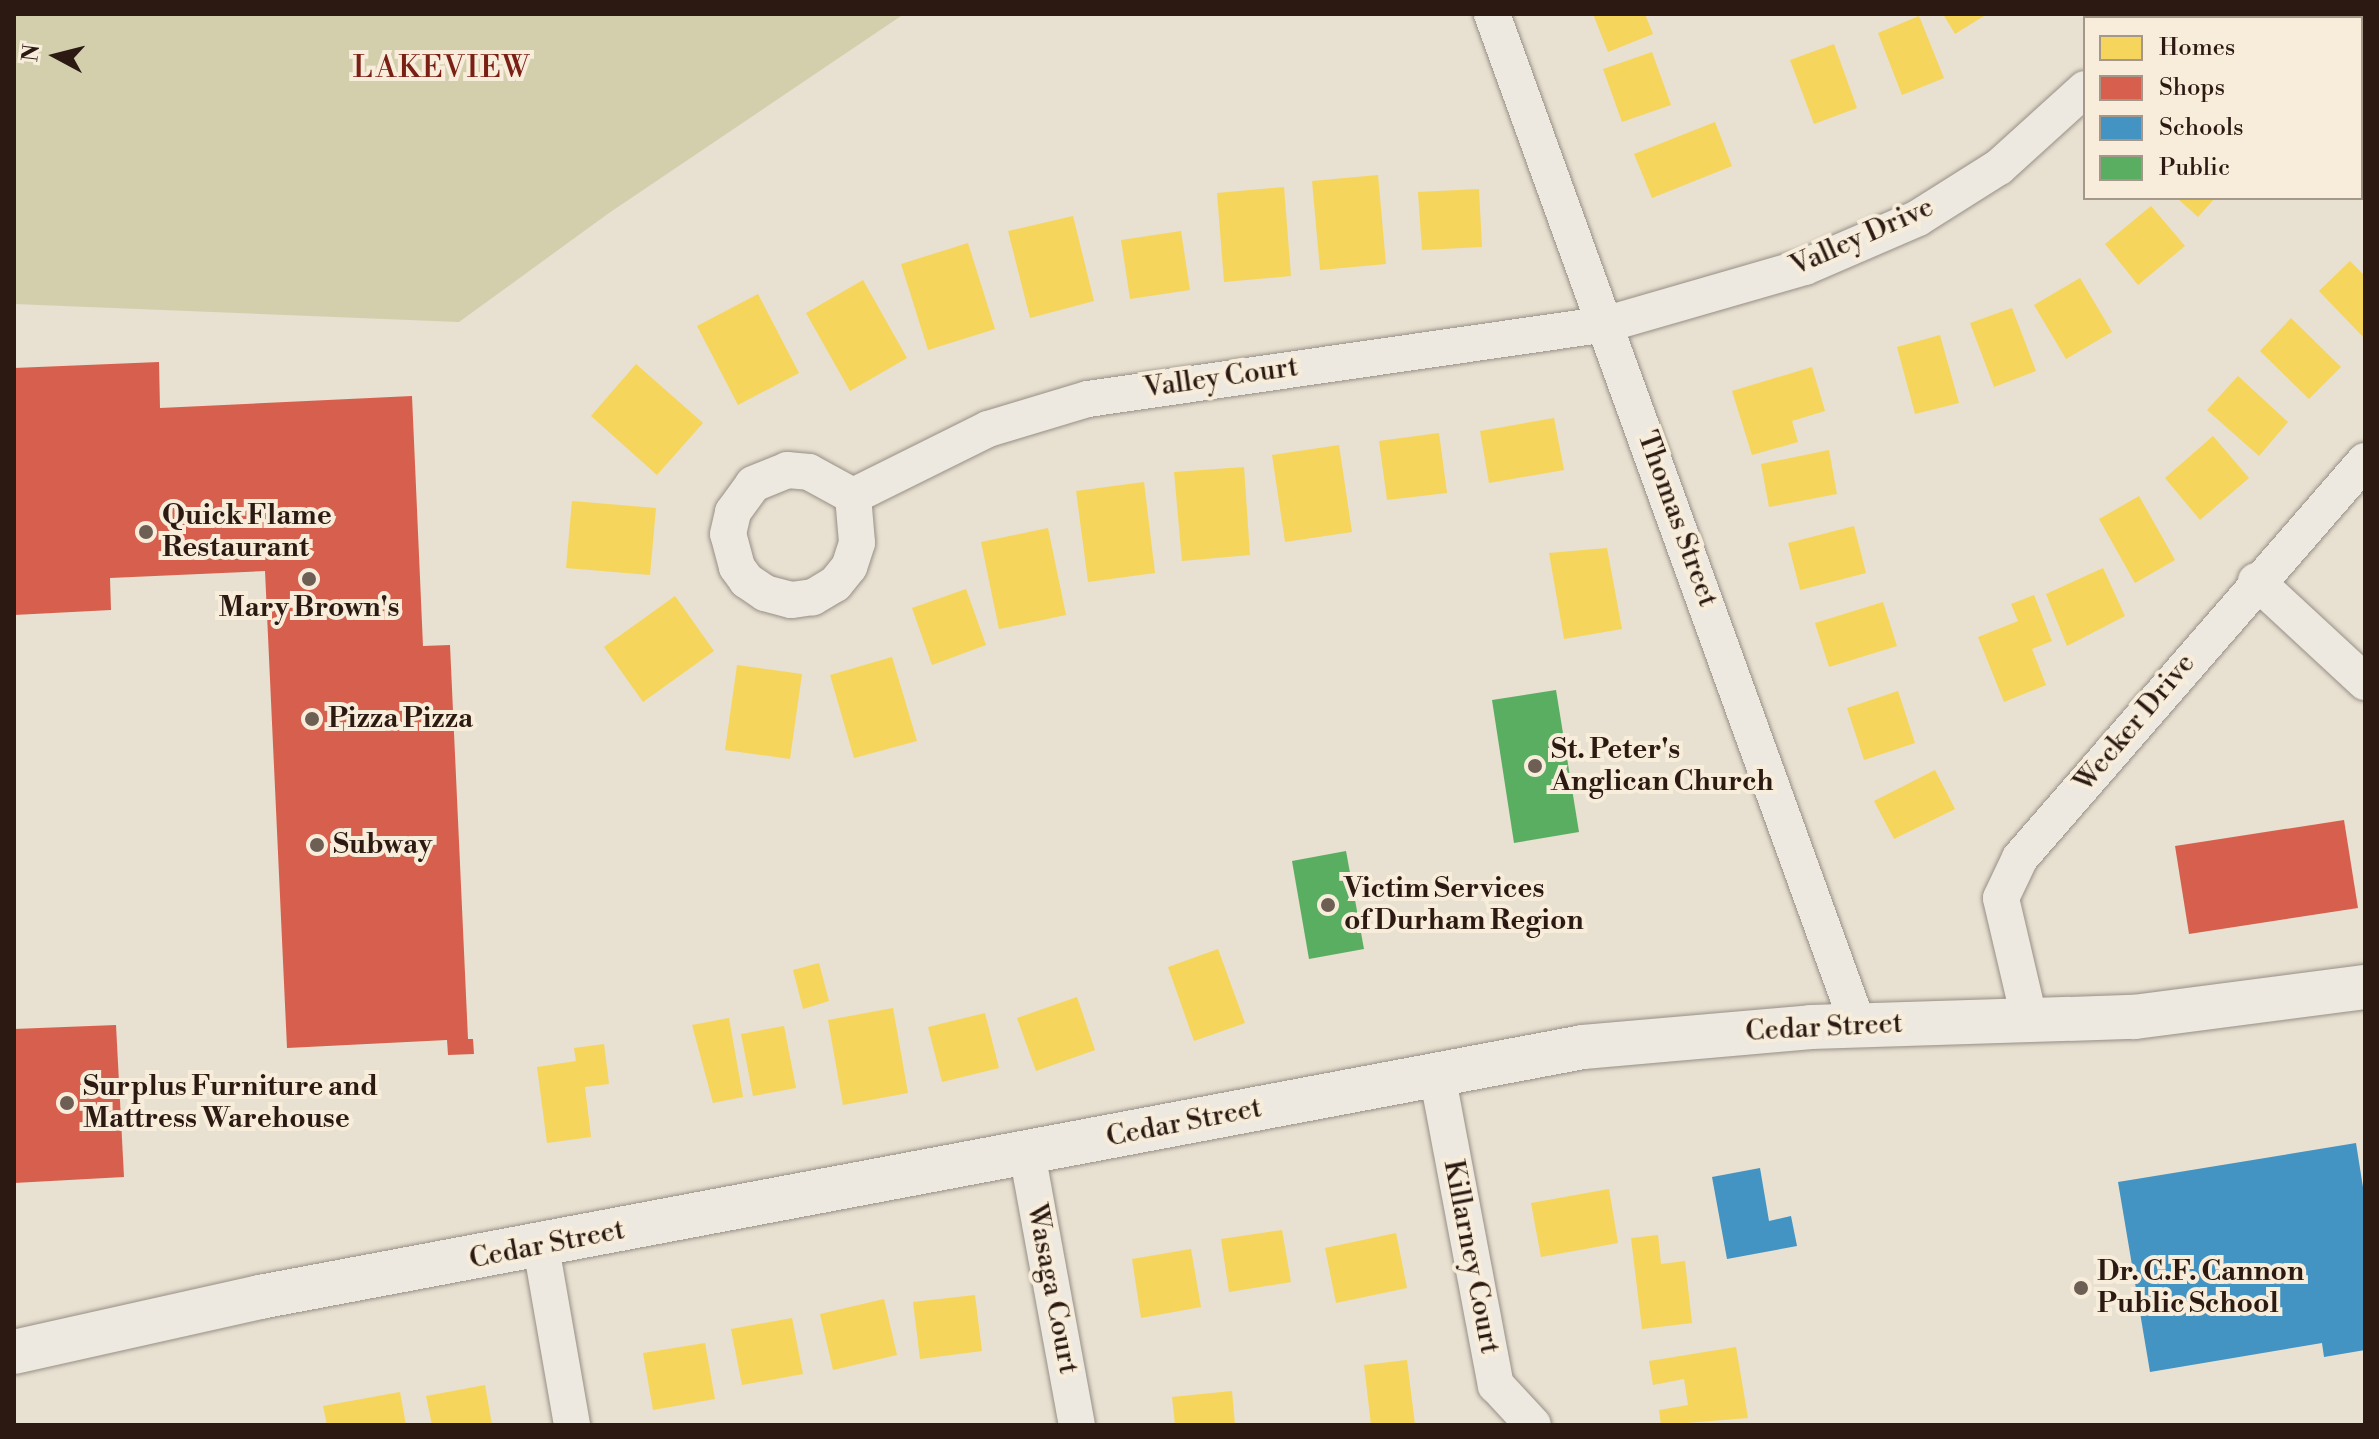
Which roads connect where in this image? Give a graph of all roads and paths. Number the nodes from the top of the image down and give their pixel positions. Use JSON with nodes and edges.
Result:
{"nodes":[{"id":1,"x":1492,"y":14,"type":"edge"},
{"id":2,"x":2083,"y":91,"type":"edge"},
{"id":3,"x":1607,"y":324,"type":"junction"},
{"id":4,"x":2365,"y":461,"type":"edge"},
{"id":5,"x":853,"y":496,"type":"dead end"},
{"id":6,"x":2256,"y":581,"type":"junction"},
{"id":7,"x":2365,"y":682,"type":"edge"},
{"id":8,"x":2365,"y":987,"type":"edge"},
{"id":9,"x":2030,"y":1022,"type":"junction"},
{"id":10,"x":1858,"y":1025,"type":"junction"},
{"id":11,"x":1437,"y":1074,"type":"junction"},
{"id":12,"x":1027,"y":1153,"type":"junction"},
{"id":13,"x":541,"y":1247,"type":"junction"},
{"id":14,"x":14,"y":1352,"type":"edge"},
{"id":15,"x":572,"y":1425,"type":"edge"},
{"id":16,"x":1077,"y":1425,"type":"edge"},
{"id":17,"x":1533,"y":1425,"type":"edge"}],
"edges":[{"from":1,"to":3,"type":"street","name":"Thomas Street"},
{"from":2,"to":3,"type":"street","name":"Valley Drive"},
{"from":3,"to":5,"type":"street","name":"Valley Court"},
{"from":3,"to":10,"type":"street","name":"Thomas Street"},
{"from":4,"to":6,"type":"street","name":"Wecker Drive"},
{"from":6,"to":7,"type":"street"},
{"from":6,"to":9,"type":"street","name":"Wecker Drive"},
{"from":8,"to":9,"type":"street","name":"Cedar Street"},
{"from":9,"to":10,"type":"street","name":"Cedar Street"},
{"from":10,"to":11,"type":"street","name":"Cedar Street"},
{"from":11,"to":12,"type":"street","name":"Cedar Street"},
{"from":11,"to":17,"type":"street","name":"Killarney Court"},
{"from":12,"to":13,"type":"street","name":"Cedar Street"},
{"from":12,"to":16,"type":"street","name":"Wasaga Court"},
{"from":13,"to":14,"type":"street","name":"Cedar Street"},
{"from":13,"to":15,"type":"street"}]}
